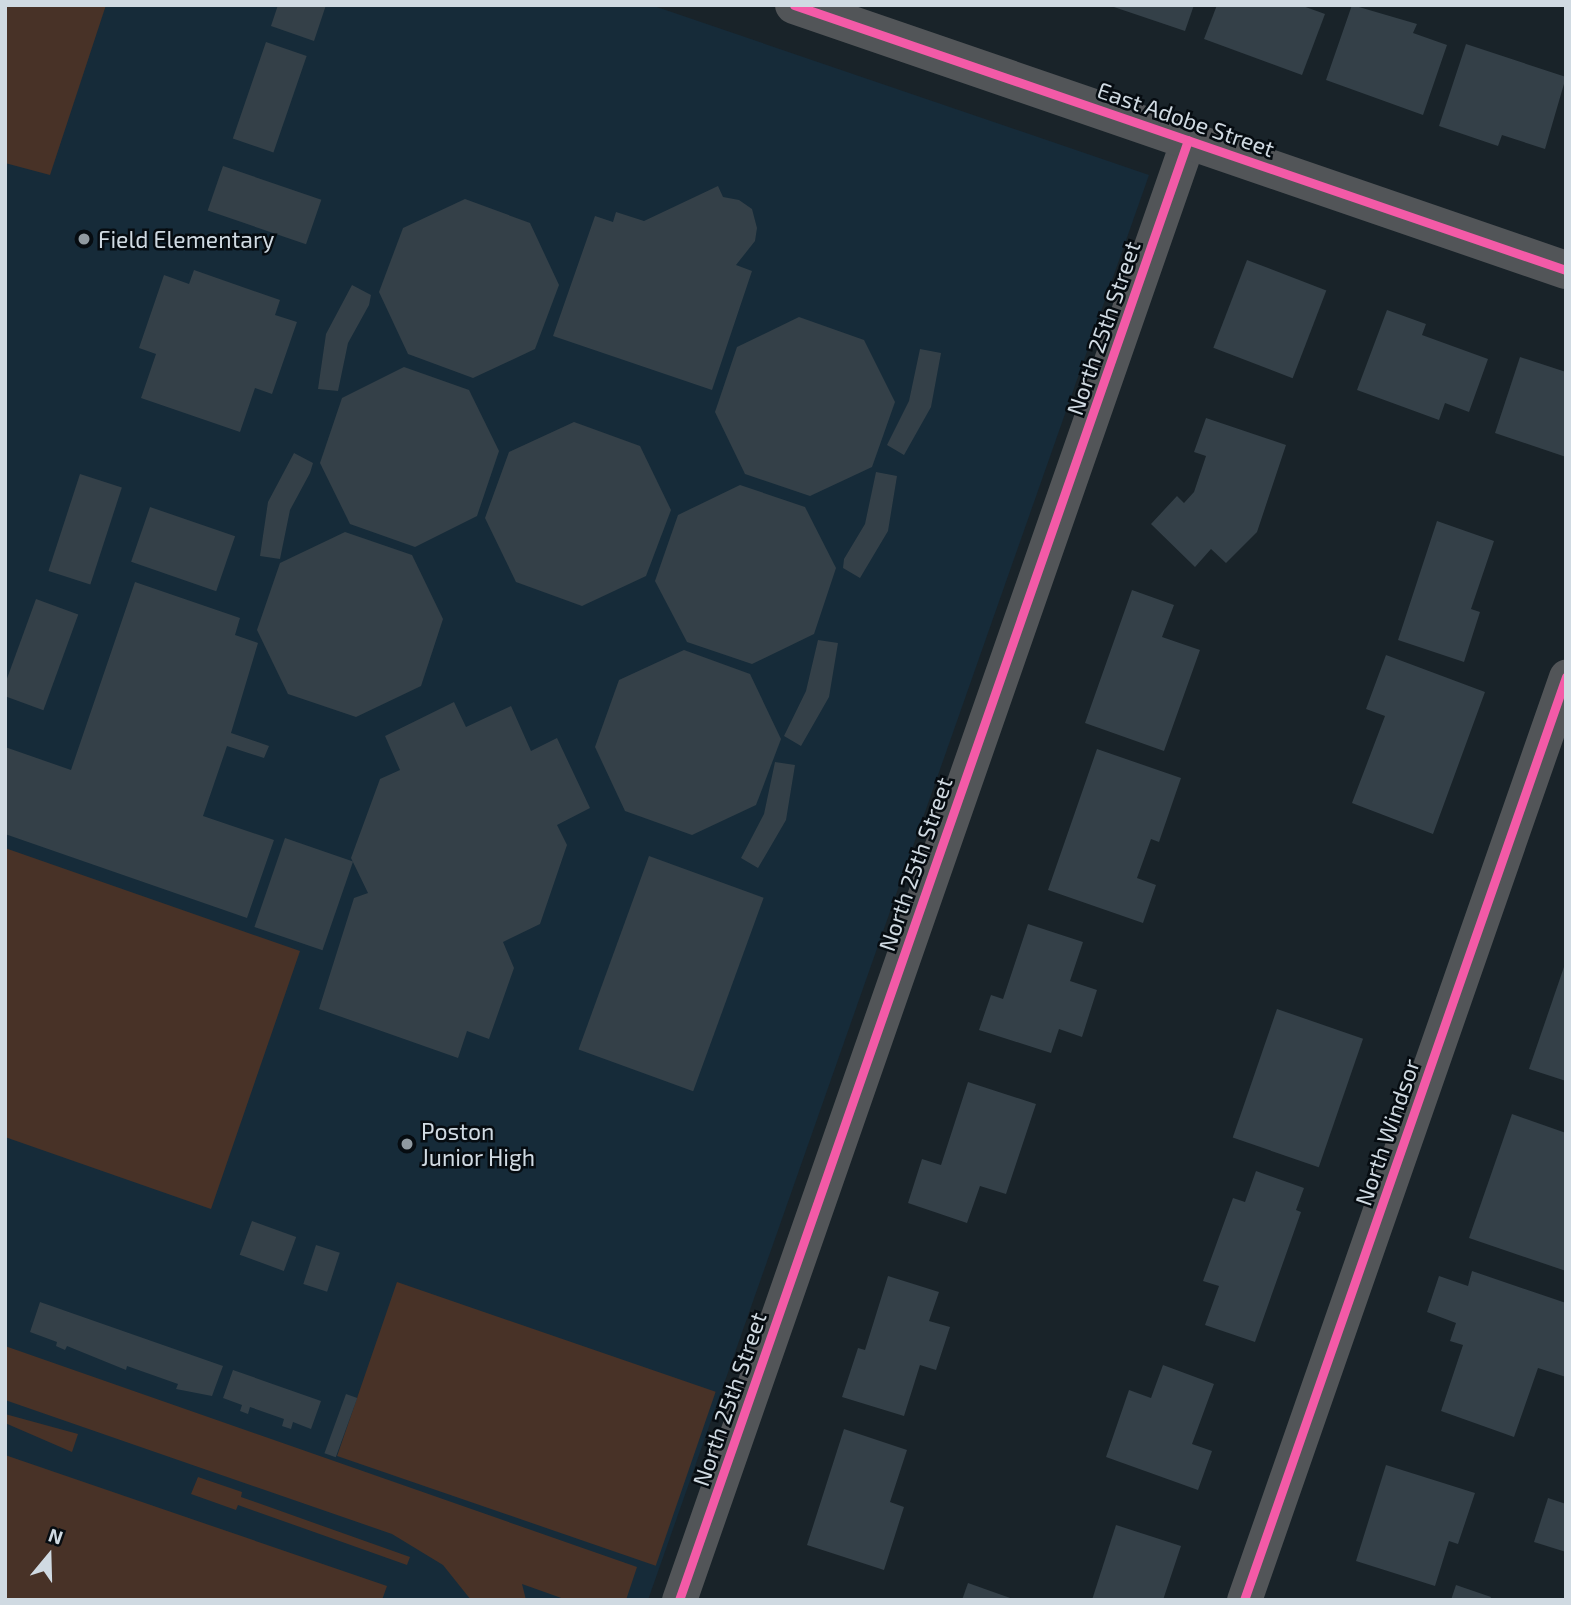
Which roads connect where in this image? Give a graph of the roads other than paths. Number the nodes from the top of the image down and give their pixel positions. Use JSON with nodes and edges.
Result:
{"nodes":[{"id":1,"x":794,"y":5,"type":"edge"},
{"id":2,"x":1188,"y":140,"type":"junction"},
{"id":3,"x":1566,"y":270,"type":"edge"},
{"id":4,"x":1566,"y":677,"type":"edge"},
{"id":5,"x":679,"y":1600,"type":"edge"},
{"id":6,"x":1244,"y":1600,"type":"edge"}],
"edges":[{"from":1,"to":2,"type":"street","name":"East Adobe Street"},
{"from":2,"to":3,"type":"street","name":"East Adobe Street"},
{"from":2,"to":5,"type":"street","name":"North 25th Street"},
{"from":4,"to":6,"type":"street","name":"North Windsor"}]}
